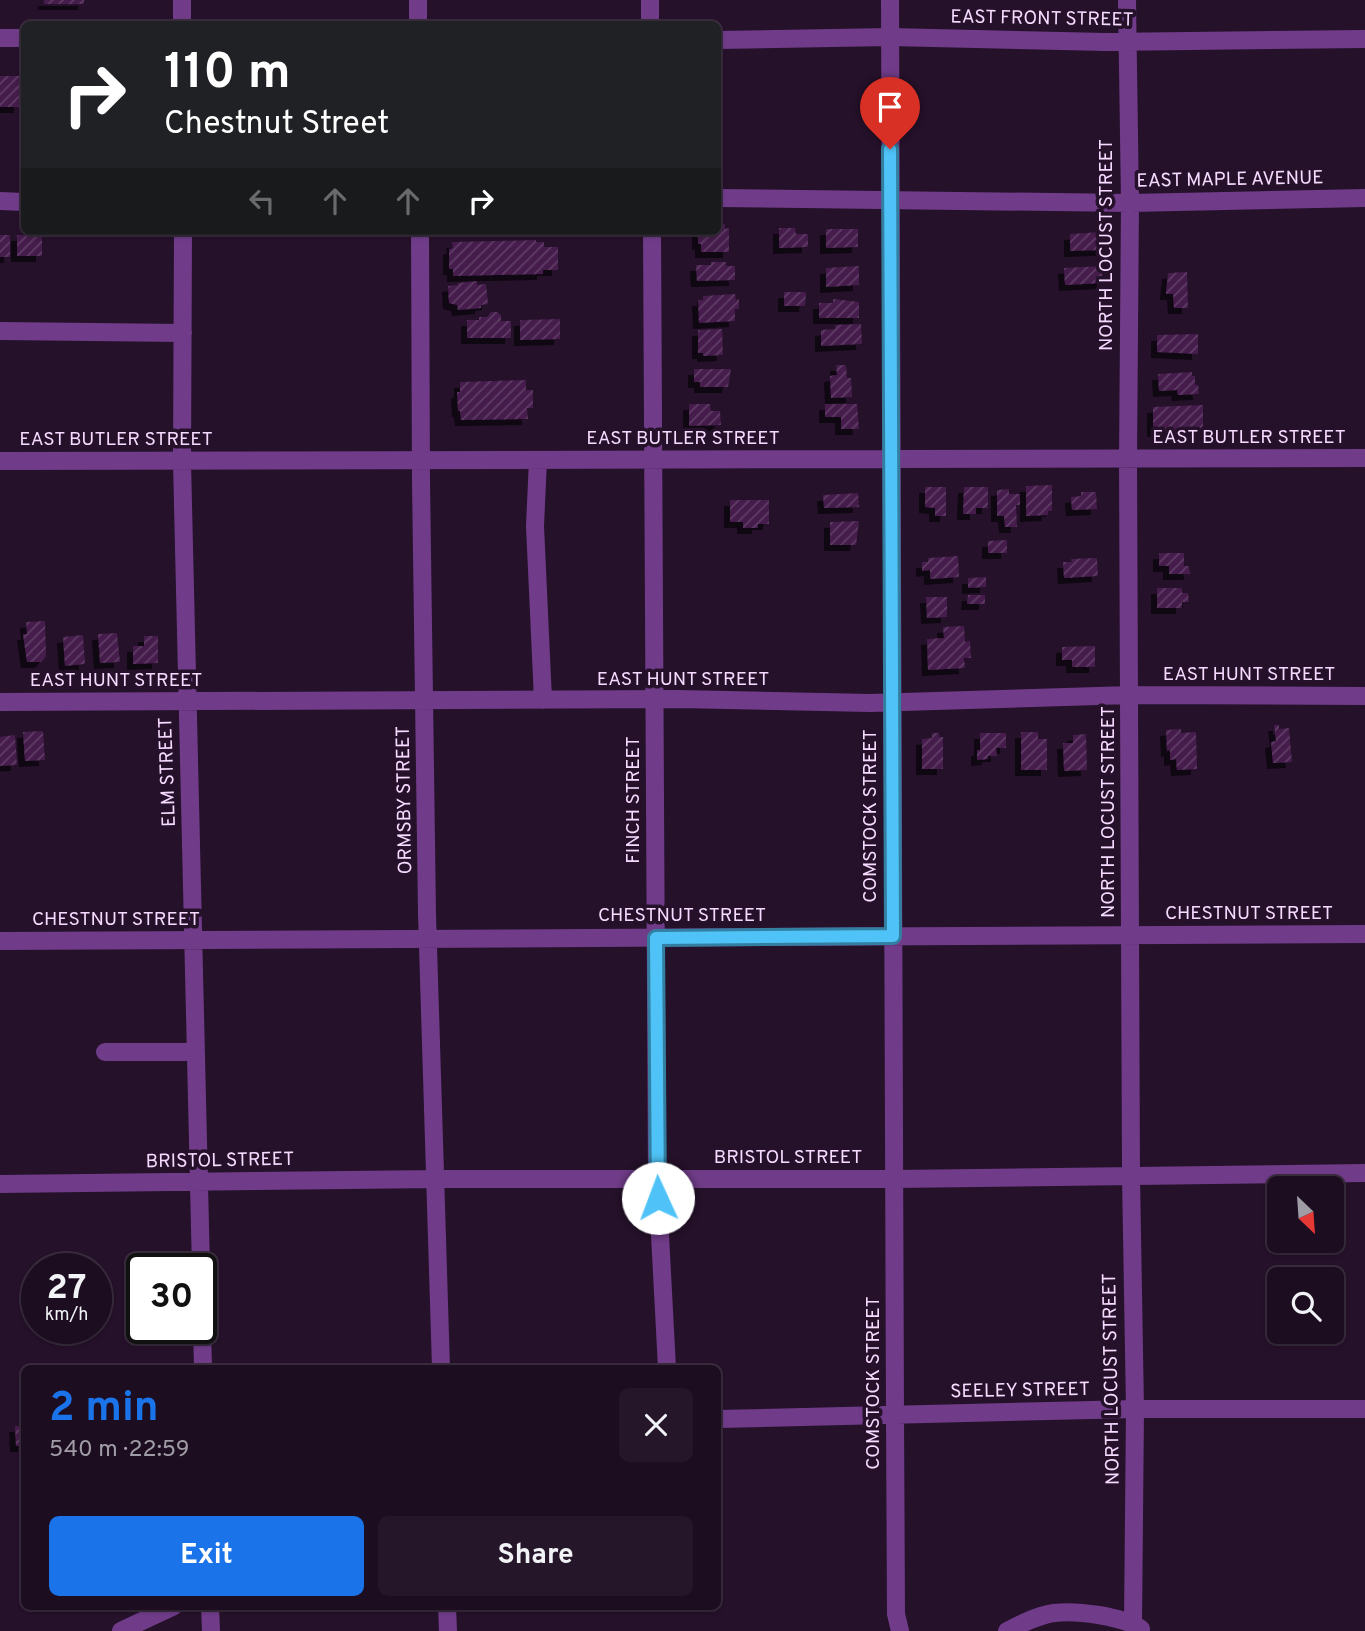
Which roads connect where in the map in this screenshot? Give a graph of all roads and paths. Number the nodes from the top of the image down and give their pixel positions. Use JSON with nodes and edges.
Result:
{"nodes":[{"id":1,"x":182,"y":0,"type":"edge"},
{"id":2,"x":418,"y":0,"type":"edge"},
{"id":3,"x":650,"y":0,"type":"edge"},
{"id":4,"x":890,"y":0,"type":"edge"},
{"id":5,"x":1127,"y":0,"type":"edge"},
{"id":6,"x":182,"y":21,"type":"edge"},
{"id":7,"x":418,"y":21,"type":"edge"},
{"id":8,"x":650,"y":21,"type":"edge"},
{"id":9,"x":890,"y":37,"type":"junction"},
{"id":10,"x":0,"y":38,"type":"edge"},
{"id":11,"x":21,"y":38,"type":"edge"},
{"id":12,"x":1365,"y":39,"type":"edge"},
{"id":13,"x":721,"y":40,"type":"edge"},
{"id":14,"x":1127,"y":41,"type":"junction"},
{"id":15,"x":721,"y":198,"type":"edge"},
{"id":16,"x":1365,"y":198,"type":"edge"},
{"id":17,"x":891,"y":200,"type":"junction"},
{"id":18,"x":0,"y":201,"type":"edge"},
{"id":19,"x":21,"y":202,"type":"edge"},
{"id":20,"x":1130,"y":203,"type":"junction"},
{"id":21,"x":183,"y":235,"type":"edge"},
{"id":22,"x":420,"y":235,"type":"edge"},
{"id":23,"x":652,"y":235,"type":"edge"},
{"id":24,"x":0,"y":331,"type":"edge"},
{"id":25,"x":183,"y":333,"type":"junction"},
{"id":26,"x":1365,"y":458,"type":"edge"},
{"id":27,"x":538,"y":460,"type":"junction"},
{"id":28,"x":654,"y":460,"type":"junction"},
{"id":29,"x":891,"y":460,"type":"junction"},
{"id":30,"x":1128,"y":460,"type":"junction"},
{"id":31,"x":0,"y":461,"type":"edge"},
{"id":32,"x":421,"y":461,"type":"junction"},
{"id":33,"x":182,"y":462,"type":"junction"},
{"id":34,"x":1130,"y":695,"type":"junction"},
{"id":35,"x":1365,"y":696,"type":"edge"},
{"id":36,"x":543,"y":700,"type":"junction"},
{"id":37,"x":655,"y":700,"type":"junction"},
{"id":38,"x":424,"y":701,"type":"junction"},
{"id":39,"x":0,"y":702,"type":"edge"},
{"id":40,"x":186,"y":702,"type":"junction"},
{"id":41,"x":891,"y":703,"type":"junction"},
{"id":42,"x":1365,"y":934,"type":"edge"},
{"id":43,"x":1131,"y":935,"type":"junction"},
{"id":44,"x":893,"y":936,"type":"junction"},
{"id":45,"x":428,"y":937,"type":"junction"},
{"id":46,"x":656,"y":938,"type":"junction"},
{"id":47,"x":0,"y":941,"type":"edge"},
{"id":48,"x":194,"y":941,"type":"junction"},
{"id":49,"x":105,"y":1052,"type":"dead end"},
{"id":50,"x":197,"y":1052,"type":"junction"},
{"id":51,"x":1365,"y":1173,"type":"edge"},
{"id":52,"x":1131,"y":1175,"type":"junction"},
{"id":53,"x":657,"y":1178,"type":"junction"},
{"id":54,"x":437,"y":1179,"type":"junction"},
{"id":55,"x":895,"y":1179,"type":"junction"},
{"id":56,"x":198,"y":1182,"type":"junction"},
{"id":57,"x":0,"y":1184,"type":"edge"},
{"id":58,"x":200,"y":1253,"type":"edge"},
{"id":59,"x":202,"y":1344,"type":"edge"},
{"id":60,"x":203,"y":1365,"type":"edge"},
{"id":61,"x":441,"y":1365,"type":"edge"},
{"id":62,"x":667,"y":1365,"type":"edge"},
{"id":63,"x":1135,"y":1409,"type":"junction"},
{"id":64,"x":1365,"y":1409,"type":"edge"},
{"id":65,"x":895,"y":1414,"type":"junction"},
{"id":66,"x":721,"y":1419,"type":"edge"},
{"id":67,"x":166,"y":1610,"type":"edge"},
{"id":68,"x":210,"y":1610,"type":"edge"},
{"id":69,"x":447,"y":1610,"type":"edge"},
{"id":70,"x":1106,"y":1624,"type":"edge"},
{"id":71,"x":1140,"y":1629,"type":"edge"},
{"id":72,"x":121,"y":1631,"type":"edge"},
{"id":73,"x":211,"y":1631,"type":"edge"},
{"id":74,"x":448,"y":1631,"type":"edge"},
{"id":75,"x":900,"y":1631,"type":"edge"},
{"id":76,"x":1007,"y":1631,"type":"edge"}],
"edges":[{"from":1,"to":6,"type":"street"},
{"from":2,"to":7,"type":"street"},
{"from":3,"to":8,"type":"street"},
{"from":4,"to":9,"type":"street","name":"COMSTOCK STREET"},
{"from":5,"to":14,"type":"street","name":"NORTH LOCUST STREET"},
{"from":9,"to":13,"type":"street","name":"EAST FRONT STREET"},
{"from":9,"to":14,"type":"street","name":"EAST FRONT STREET"},
{"from":9,"to":17,"type":"street","name":"COMSTOCK STREET"},
{"from":10,"to":11,"type":"street"},
{"from":12,"to":14,"type":"street","name":"EAST FRONT STREET"},
{"from":14,"to":20,"type":"street","name":"NORTH LOCUST STREET"},
{"from":15,"to":17,"type":"street","name":"EAST MAPLE AVENUE"},
{"from":16,"to":20,"type":"street","name":"EAST MAPLE AVENUE"},
{"from":17,"to":20,"type":"street","name":"EAST MAPLE AVENUE"},
{"from":17,"to":29,"type":"street","name":"COMSTOCK STREET"},
{"from":18,"to":19,"type":"street"},
{"from":20,"to":30,"type":"street","name":"NORTH LOCUST STREET"},
{"from":21,"to":25,"type":"street","name":"ELM STREET"},
{"from":22,"to":32,"type":"street","name":"ORMSBY STREET"},
{"from":23,"to":28,"type":"street","name":"FINCH STREET"},
{"from":24,"to":25,"type":"street"},
{"from":25,"to":33,"type":"street","name":"ELM STREET"},
{"from":26,"to":30,"type":"street","name":"EAST BUTLER STREET"},
{"from":27,"to":28,"type":"street","name":"EAST BUTLER STREET"},
{"from":27,"to":32,"type":"street","name":"EAST BUTLER STREET"},
{"from":27,"to":36,"type":"street"},
{"from":28,"to":29,"type":"street","name":"EAST BUTLER STREET"},
{"from":28,"to":37,"type":"street","name":"FINCH STREET"},
{"from":29,"to":30,"type":"street","name":"EAST BUTLER STREET"},
{"from":29,"to":41,"type":"street","name":"COMSTOCK STREET"},
{"from":30,"to":34,"type":"street","name":"NORTH LOCUST STREET"},
{"from":31,"to":33,"type":"street","name":"EAST BUTLER STREET"},
{"from":32,"to":33,"type":"street","name":"EAST BUTLER STREET"},
{"from":32,"to":38,"type":"street","name":"ORMSBY STREET"},
{"from":33,"to":40,"type":"street","name":"ELM STREET"},
{"from":34,"to":35,"type":"street","name":"EAST HUNT STREET"},
{"from":34,"to":41,"type":"street","name":"EAST HUNT STREET"},
{"from":34,"to":43,"type":"street","name":"NORTH LOCUST STREET"},
{"from":36,"to":37,"type":"street","name":"EAST HUNT STREET"},
{"from":36,"to":38,"type":"street","name":"EAST HUNT STREET"},
{"from":37,"to":41,"type":"street","name":"EAST HUNT STREET"},
{"from":37,"to":46,"type":"street","name":"FINCH STREET"},
{"from":38,"to":40,"type":"street","name":"EAST HUNT STREET"},
{"from":38,"to":45,"type":"street","name":"ORMSBY STREET"},
{"from":39,"to":40,"type":"street","name":"EAST HUNT STREET"},
{"from":40,"to":48,"type":"street","name":"ELM STREET"},
{"from":41,"to":44,"type":"street","name":"COMSTOCK STREET"},
{"from":42,"to":43,"type":"street","name":"CHESTNUT STREET"},
{"from":43,"to":44,"type":"street","name":"CHESTNUT STREET"},
{"from":43,"to":52,"type":"street","name":"NORTH LOCUST STREET"},
{"from":44,"to":46,"type":"street","name":"CHESTNUT STREET"},
{"from":44,"to":55,"type":"street","name":"COMSTOCK STREET"},
{"from":45,"to":46,"type":"street","name":"CHESTNUT STREET"},
{"from":45,"to":48,"type":"street","name":"CHESTNUT STREET"},
{"from":45,"to":54,"type":"street","name":"ORMSBY STREET"},
{"from":46,"to":53,"type":"street","name":"FINCH STREET"},
{"from":47,"to":48,"type":"street","name":"CHESTNUT STREET"},
{"from":48,"to":50,"type":"street","name":"ELM STREET"},
{"from":49,"to":50,"type":"street"},
{"from":50,"to":56,"type":"street","name":"ELM STREET"},
{"from":51,"to":52,"type":"street","name":"BRISTOL STREET"},
{"from":52,"to":55,"type":"street","name":"BRISTOL STREET"},
{"from":52,"to":63,"type":"street","name":"NORTH LOCUST STREET"},
{"from":53,"to":54,"type":"street","name":"BRISTOL STREET"},
{"from":53,"to":55,"type":"street","name":"BRISTOL STREET"},
{"from":53,"to":62,"type":"street","name":"FINCH STREET"},
{"from":54,"to":56,"type":"street","name":"BRISTOL STREET"},
{"from":54,"to":61,"type":"street","name":"ORMSBY STREET"},
{"from":55,"to":65,"type":"street","name":"COMSTOCK STREET"},
{"from":56,"to":57,"type":"street","name":"BRISTOL STREET"},
{"from":56,"to":58,"type":"street","name":"ELM STREET"},
{"from":59,"to":60,"type":"street"},
{"from":63,"to":64,"type":"street","name":"SEELEY STREET"},
{"from":63,"to":65,"type":"street","name":"SEELEY STREET"},
{"from":63,"to":71,"type":"street","name":"NORTH LOCUST STREET"},
{"from":65,"to":66,"type":"street","name":"SEELEY STREET"},
{"from":65,"to":75,"type":"street","name":"COMSTOCK STREET"},
{"from":67,"to":72,"type":"street"},
{"from":68,"to":73,"type":"street"},
{"from":69,"to":74,"type":"street"},
{"from":70,"to":71,"type":"street"},
{"from":70,"to":76,"type":"street"}]}
